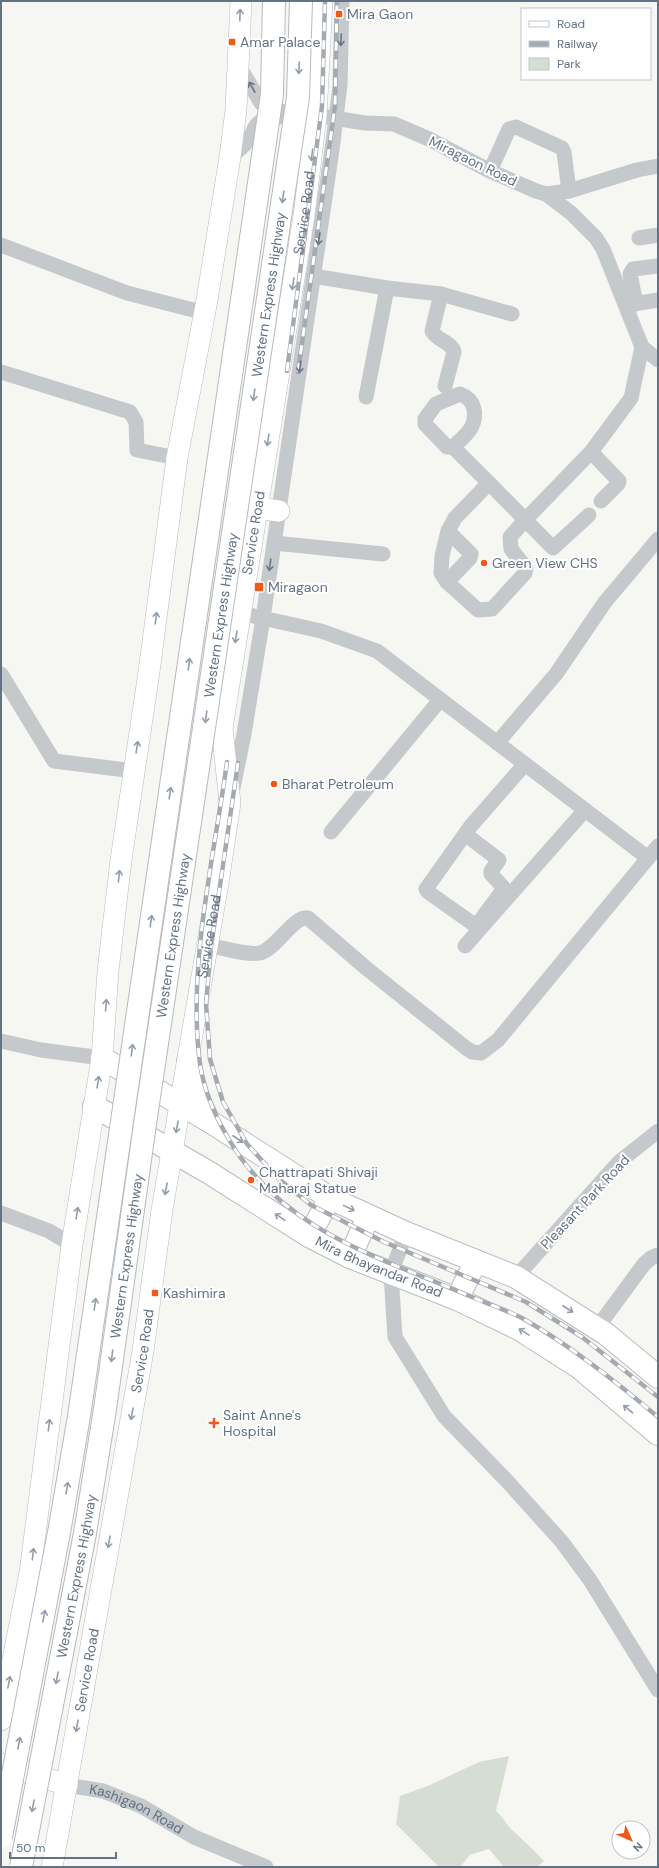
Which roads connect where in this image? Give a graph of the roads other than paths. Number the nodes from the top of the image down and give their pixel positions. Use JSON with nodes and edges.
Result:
{"nodes":[{"id":1,"x":241,"y":1,"type":"edge"},
{"id":2,"x":274,"y":1,"type":"edge"},
{"id":3,"x":301,"y":1,"type":"edge"},
{"id":4,"x":322,"y":1,"type":"edge"},
{"id":5,"x":342,"y":1,"type":"edge"},
{"id":6,"x":238,"y":66,"type":"junction"},
{"id":7,"x":287,"y":115,"type":"junction"},
{"id":8,"x":326,"y":117,"type":"junction"},
{"id":9,"x":230,"y":157,"type":"junction"},
{"id":10,"x":658,"y":166,"type":"edge"},
{"id":11,"x":490,"y":171,"type":"junction"},
{"id":12,"x":569,"y":191,"type":"junction"},
{"id":13,"x":546,"y":194,"type":"junction"},
{"id":14,"x":313,"y":218,"type":"junction"},
{"id":15,"x":658,"y":235,"type":"edge"},
{"id":16,"x":639,"y":238,"type":"dead end"},
{"id":17,"x":1,"y":245,"type":"edge"},
{"id":18,"x":658,"y":266,"type":"edge"},
{"id":19,"x":313,"y":276,"type":"junction"},
{"id":20,"x":387,"y":288,"type":"junction"},
{"id":21,"x":441,"y":294,"type":"junction"},
{"id":22,"x":658,"y":300,"type":"edge"},
{"id":23,"x":631,"y":304,"type":"junction"},
{"id":24,"x":205,"y":313,"type":"junction"},
{"id":25,"x":512,"y":314,"type":"dead end"},
{"id":26,"x":642,"y":347,"type":"junction"},
{"id":27,"x":658,"y":360,"type":"edge"},
{"id":28,"x":1,"y":372,"type":"edge"},
{"id":29,"x":445,"y":386,"type":"dead end"},
{"id":30,"x":366,"y":397,"type":"dead end"},
{"id":31,"x":453,"y":446,"type":"dead end"},
{"id":32,"x":591,"y":452,"type":"junction"},
{"id":33,"x":177,"y":458,"type":"junction"},
{"id":34,"x":489,"y":483,"type":"junction"},
{"id":35,"x":601,"y":501,"type":"dead end"},
{"id":36,"x":257,"y":508,"type":"junction"},
{"id":37,"x":279,"y":511,"type":"junction"},
{"id":38,"x":589,"y":515,"type":"dead end"},
{"id":39,"x":525,"y":520,"type":"junction"},
{"id":40,"x":448,"y":531,"type":"junction"},
{"id":41,"x":658,"y":540,"type":"edge"},
{"id":42,"x":274,"y":543,"type":"junction"},
{"id":43,"x":383,"y":554,"type":"dead end"},
{"id":44,"x":447,"y":582,"type":"junction"},
{"id":45,"x":240,"y":613,"type":"junction"},
{"id":46,"x":263,"y":618,"type":"junction"},
{"id":47,"x":1,"y":674,"type":"edge"},
{"id":48,"x":440,"y":700,"type":"junction"},
{"id":49,"x":497,"y":743,"type":"junction"},
{"id":50,"x":525,"y":764,"type":"junction"},
{"id":51,"x":134,"y":771,"type":"junction"},
{"id":52,"x":230,"y":803,"type":"junction"},
{"id":53,"x":585,"y":810,"type":"junction"},
{"id":54,"x":331,"y":832,"type":"dead end"},
{"id":55,"x":465,"y":834,"type":"junction"},
{"id":56,"x":658,"y":846,"type":"edge"},
{"id":57,"x":648,"y":858,"type":"junction"},
{"id":58,"x":208,"y":945,"type":"junction"},
{"id":59,"x":465,"y":946,"type":"dead end"},
{"id":60,"x":1,"y":1041,"type":"edge"},
{"id":61,"x":102,"y":1058,"type":"junction"},
{"id":62,"x":188,"y":1062,"type":"junction"},
{"id":63,"x":182,"y":1104,"type":"junction"},
{"id":64,"x":94,"y":1106,"type":"junction"},
{"id":65,"x":209,"y":1121,"type":"junction"},
{"id":66,"x":658,"y":1131,"type":"edge"},
{"id":67,"x":173,"y":1150,"type":"junction"},
{"id":68,"x":330,"y":1198,"type":"junction"},
{"id":69,"x":1,"y":1213,"type":"edge"},
{"id":70,"x":368,"y":1217,"type":"junction"},
{"id":71,"x":406,"y":1233,"type":"junction"},
{"id":72,"x":309,"y":1236,"type":"junction"},
{"id":73,"x":72,"y":1245,"type":"junction"},
{"id":74,"x":658,"y":1255,"type":"edge"},
{"id":75,"x":350,"y":1257,"type":"junction"},
{"id":76,"x":476,"y":1260,"type":"junction"},
{"id":77,"x":391,"y":1273,"type":"junction"},
{"id":78,"x":516,"y":1277,"type":"junction"},
{"id":79,"x":457,"y":1299,"type":"junction"},
{"id":80,"x":597,"y":1328,"type":"junction"},
{"id":81,"x":658,"y":1377,"type":"edge"},
{"id":82,"x":658,"y":1434,"type":"edge"},
{"id":83,"x":658,"y":1690,"type":"edge"},
{"id":84,"x":1,"y":1720,"type":"edge"},
{"id":85,"x":1,"y":1764,"type":"edge"},
{"id":86,"x":67,"y":1785,"type":"junction"},
{"id":87,"x":1,"y":1837,"type":"edge"},
{"id":88,"x":21,"y":1867,"type":"edge"},
{"id":89,"x":52,"y":1867,"type":"edge"},
{"id":90,"x":266,"y":1867,"type":"edge"}],
"edges":[{"from":6,"to":1,"type":"main road","one_way":true},
{"from":87,"to":2,"type":"main road","name":"Western Express Highway","one_way":true,"bridge":true},
{"from":3,"to":88,"type":"main road","name":"Western Express Highway","one_way":true,"bridge":true},
{"from":4,"to":8,"type":"main road","name":"Service Road"},
{"from":5,"to":8,"type":"street","one_way":true},
{"from":7,"to":6,"type":"street","one_way":true},
{"from":6,"to":9,"type":"main road"},
{"from":7,"to":8,"type":"street","name":"Miragaon Road"},
{"from":7,"to":9,"type":"street"},
{"from":8,"to":11,"type":"street","name":"Miragaon Road"},
{"from":8,"to":14,"type":"main road","name":"Service Road","one_way":true},
{"from":9,"to":24,"type":"main road"},
{"from":10,"to":12,"type":"street","name":"Miragaon Road"},
{"from":11,"to":12,"type":"street"},
{"from":11,"to":13,"type":"street","name":"Miragaon Road"},
{"from":12,"to":13,"type":"street","name":"Miragaon Road"},
{"from":13,"to":23,"type":"street"},
{"from":14,"to":19,"type":"street","one_way":true},
{"from":14,"to":36,"type":"main road","name":"Service Road","one_way":true},
{"from":15,"to":16,"type":"street"},
{"from":17,"to":24,"type":"street"},
{"from":18,"to":23,"type":"street"},
{"from":19,"to":20,"type":"street"},
{"from":19,"to":37,"type":"street","one_way":true},
{"from":20,"to":21,"type":"street"},
{"from":20,"to":30,"type":"street"},
{"from":21,"to":25,"type":"street"},
{"from":21,"to":29,"type":"street"},
{"from":22,"to":23,"type":"street"},
{"from":23,"to":26,"type":"street"},
{"from":24,"to":33,"type":"main road"},
{"from":26,"to":27,"type":"street"},
{"from":26,"to":32,"type":"street"},
{"from":28,"to":33,"type":"street"},
{"from":31,"to":34,"type":"street"},
{"from":32,"to":35,"type":"street"},
{"from":32,"to":39,"type":"street"},
{"from":51,"to":33,"type":"main road","one_way":true},
{"from":34,"to":39,"type":"street"},
{"from":34,"to":40,"type":"street"},
{"from":36,"to":37,"type":"main road"},
{"from":36,"to":45,"type":"main road","name":"Service Road"},
{"from":37,"to":42,"type":"street"},
{"from":38,"to":39,"type":"street"},
{"from":39,"to":44,"type":"street"},
{"from":40,"to":44,"type":"street"},
{"from":40,"to":44,"type":"street"},
{"from":41,"to":49,"type":"street"},
{"from":42,"to":43,"type":"street"},
{"from":42,"to":46,"type":"street","one_way":true},
{"from":45,"to":46,"type":"street"},
{"from":45,"to":52,"type":"main road","name":"Service Road","one_way":true},
{"from":46,"to":48,"type":"street"},
{"from":46,"to":52,"type":"street"},
{"from":47,"to":51,"type":"street"},
{"from":48,"to":49,"type":"street"},
{"from":48,"to":54,"type":"street"},
{"from":49,"to":50,"type":"street"},
{"from":50,"to":53,"type":"street"},
{"from":50,"to":55,"type":"street"},
{"from":61,"to":51,"type":"main road","one_way":true},
{"from":52,"to":58,"type":"main road","name":"Service Road"},
{"from":53,"to":57,"type":"street"},
{"from":53,"to":59,"type":"street"},
{"from":55,"to":55,"type":"street"},
{"from":56,"to":57,"type":"street"},
{"from":57,"to":58,"type":"street"},
{"from":58,"to":62,"type":"main road","name":"Service Road"},
{"from":60,"to":61,"type":"street"},
{"from":61,"to":63,"type":"main road"},
{"from":64,"to":61,"type":"main road","one_way":true},
{"from":62,"to":63,"type":"main road","name":"Service Road"},
{"from":62,"to":65,"type":"main road"},
{"from":63,"to":65,"type":"main road"},
{"from":63,"to":67,"type":"main road","name":"Service Road","one_way":true},
{"from":64,"to":67,"type":"main road","name":"Mira Bhayandar Road"},
{"from":73,"to":64,"type":"main road","one_way":true},
{"from":65,"to":68,"type":"main road","one_way":true},
{"from":66,"to":78,"type":"street","name":"Pleasant Park Road"},
{"from":72,"to":67,"type":"main road","name":"Mira Bhayandar Road","one_way":true},
{"from":67,"to":86,"type":"main road","name":"Service Road","one_way":true},
{"from":68,"to":70,"type":"main road","one_way":true},
{"from":68,"to":72,"type":"main road"},
{"from":69,"to":73,"type":"street"},
{"from":70,"to":71,"type":"main road"},
{"from":70,"to":75,"type":"main road"},
{"from":71,"to":76,"type":"main road"},
{"from":71,"to":77,"type":"street"},
{"from":72,"to":75,"type":"main road","name":"Mira Bhayandar Road"},
{"from":84,"to":73,"type":"main road","one_way":true},
{"from":74,"to":80,"type":"street"},
{"from":75,"to":77,"type":"main road","name":"Mira Bhayandar Road"},
{"from":76,"to":78,"type":"main road"},
{"from":76,"to":79,"type":"main road"},
{"from":77,"to":79,"type":"main road","name":"Mira Bhayandar Road"},
{"from":77,"to":83,"type":"street"},
{"from":78,"to":80,"type":"main road","one_way":true},
{"from":82,"to":79,"type":"main road","name":"Mira Bhayandar Road","one_way":true},
{"from":80,"to":81,"type":"main road"},
{"from":85,"to":86,"type":"main road","name":"Kashigaon Road"},
{"from":86,"to":89,"type":"main road","name":"Service Road"},
{"from":86,"to":90,"type":"street","name":"Kashigaon Road"}]}
